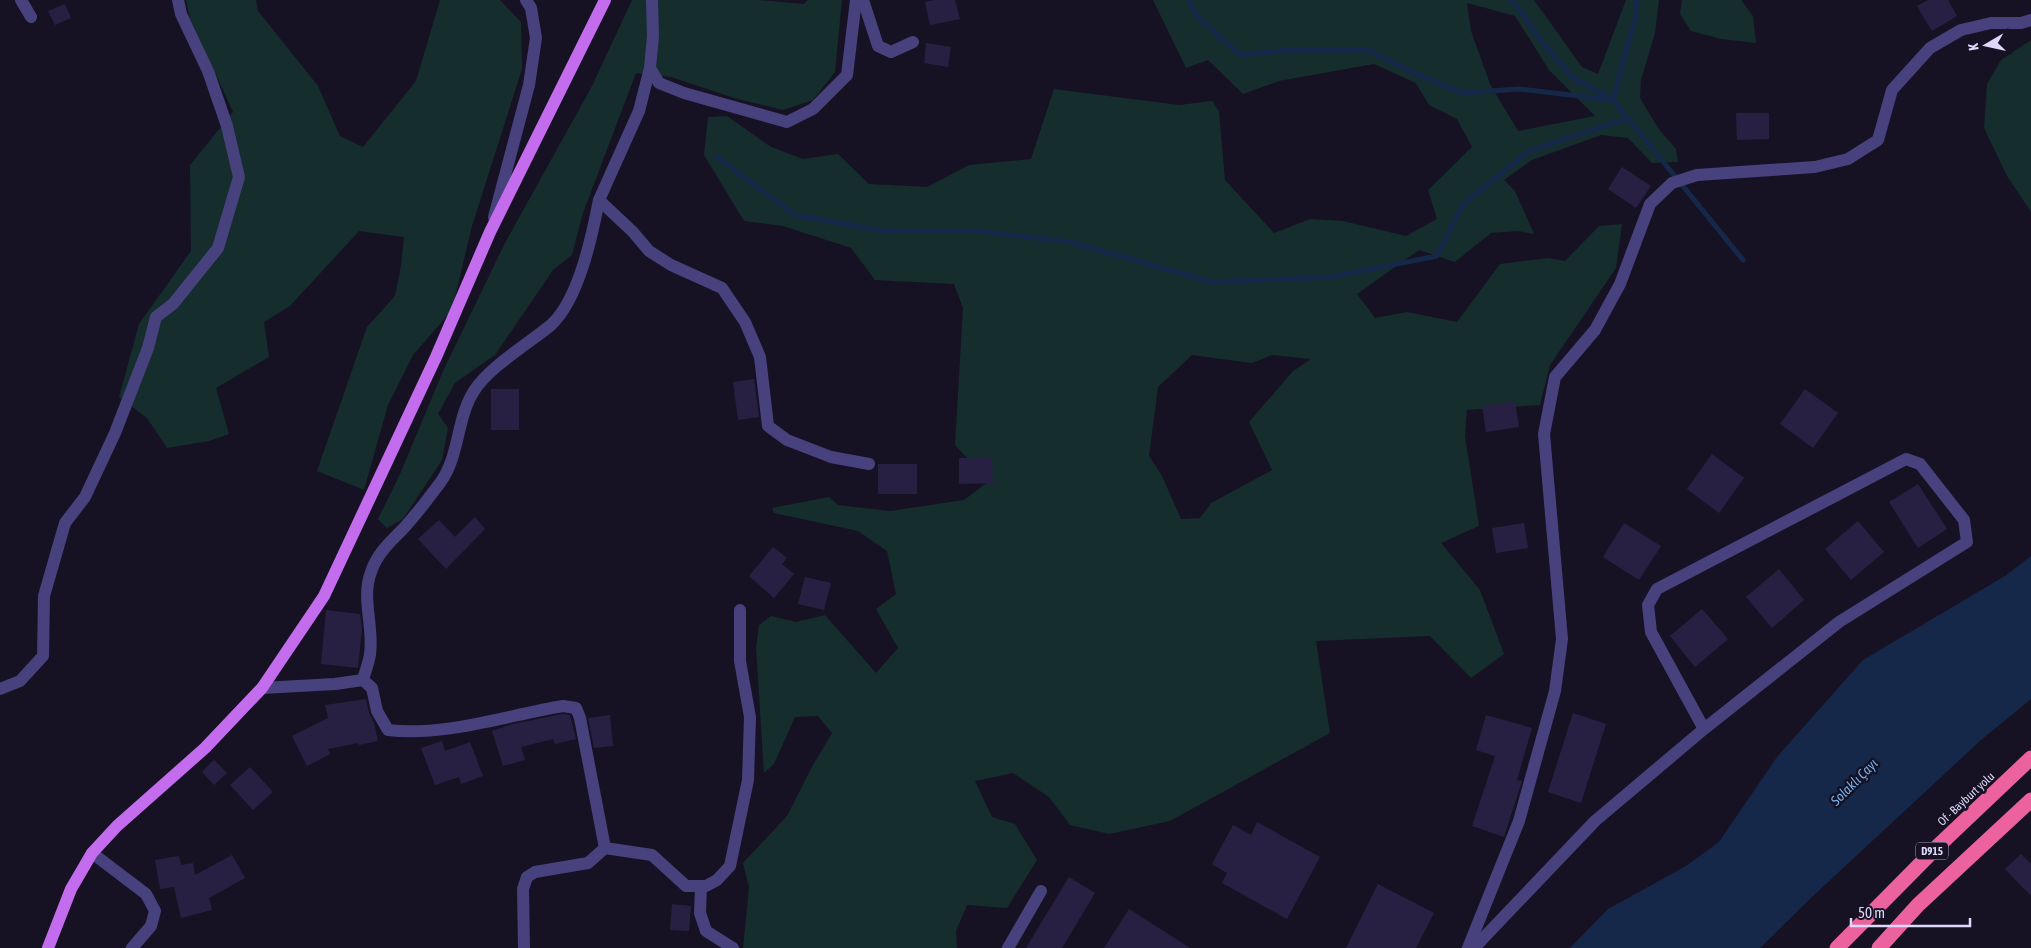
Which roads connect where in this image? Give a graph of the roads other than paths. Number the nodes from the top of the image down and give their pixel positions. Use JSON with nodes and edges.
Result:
{"nodes":[{"id":1,"x":21,"y":0,"type":"edge"},
{"id":2,"x":178,"y":0,"type":"edge"},
{"id":3,"x":526,"y":0,"type":"edge"},
{"id":4,"x":605,"y":0,"type":"edge"},
{"id":5,"x":652,"y":0,"type":"edge"},
{"id":6,"x":856,"y":0,"type":"edge"},
{"id":7,"x":863,"y":0,"type":"edge"},
{"id":8,"x":31,"y":17,"type":"dead end"},
{"id":9,"x":2031,"y":20,"type":"edge"},
{"id":10,"x":913,"y":42,"type":"dead end"},
{"id":11,"x":650,"y":68,"type":"junction"},
{"id":12,"x":599,"y":200,"type":"junction"},
{"id":13,"x":490,"y":232,"type":"junction"},
{"id":14,"x":870,"y":464,"type":"dead end"},
{"id":15,"x":740,"y":610,"type":"dead end"},
{"id":16,"x":363,"y":680,"type":"junction"},
{"id":17,"x":262,"y":688,"type":"junction"},
{"id":18,"x":0,"y":689,"type":"edge"},
{"id":19,"x":1704,"y":729,"type":"junction"},
{"id":20,"x":2031,"y":758,"type":"edge"},
{"id":21,"x":2031,"y":800,"type":"edge"},
{"id":22,"x":605,"y":848,"type":"junction"},
{"id":23,"x":92,"y":853,"type":"junction"},
{"id":24,"x":701,"y":886,"type":"junction"},
{"id":25,"x":1042,"y":891,"type":"dead end"},
{"id":26,"x":48,"y":948,"type":"edge"},
{"id":27,"x":132,"y":948,"type":"edge"},
{"id":28,"x":524,"y":948,"type":"edge"},
{"id":29,"x":733,"y":948,"type":"edge"},
{"id":30,"x":1008,"y":948,"type":"edge"},
{"id":31,"x":1468,"y":948,"type":"edge"},
{"id":32,"x":1474,"y":948,"type":"edge"},
{"id":33,"x":1837,"y":948,"type":"edge"},
{"id":34,"x":1879,"y":948,"type":"edge"}],
"edges":[{"from":1,"to":8,"type":"street"},
{"from":2,"to":18,"type":"street"},
{"from":3,"to":13,"type":"street"},
{"from":4,"to":13,"type":"main road"},
{"from":5,"to":11,"type":"street"},
{"from":6,"to":11,"type":"street"},
{"from":7,"to":10,"type":"street"},
{"from":9,"to":31,"type":"street"},
{"from":11,"to":12,"type":"street"},
{"from":12,"to":14,"type":"street"},
{"from":12,"to":16,"type":"street"},
{"from":13,"to":17,"type":"main road"},
{"from":15,"to":24,"type":"street"},
{"from":16,"to":17,"type":"street"},
{"from":16,"to":22,"type":"street"},
{"from":17,"to":23,"type":"main road"},
{"from":19,"to":19,"type":"street"},
{"from":19,"to":32,"type":"street"},
{"from":20,"to":33,"type":"highway","name":"Of - Bayburt yolu","number":"D915"},
{"from":21,"to":34,"type":"highway","number":"D915"},
{"from":22,"to":24,"type":"street"},
{"from":22,"to":28,"type":"street"},
{"from":23,"to":26,"type":"main road"},
{"from":23,"to":27,"type":"street"},
{"from":24,"to":29,"type":"street"},
{"from":25,"to":30,"type":"street"}]}
